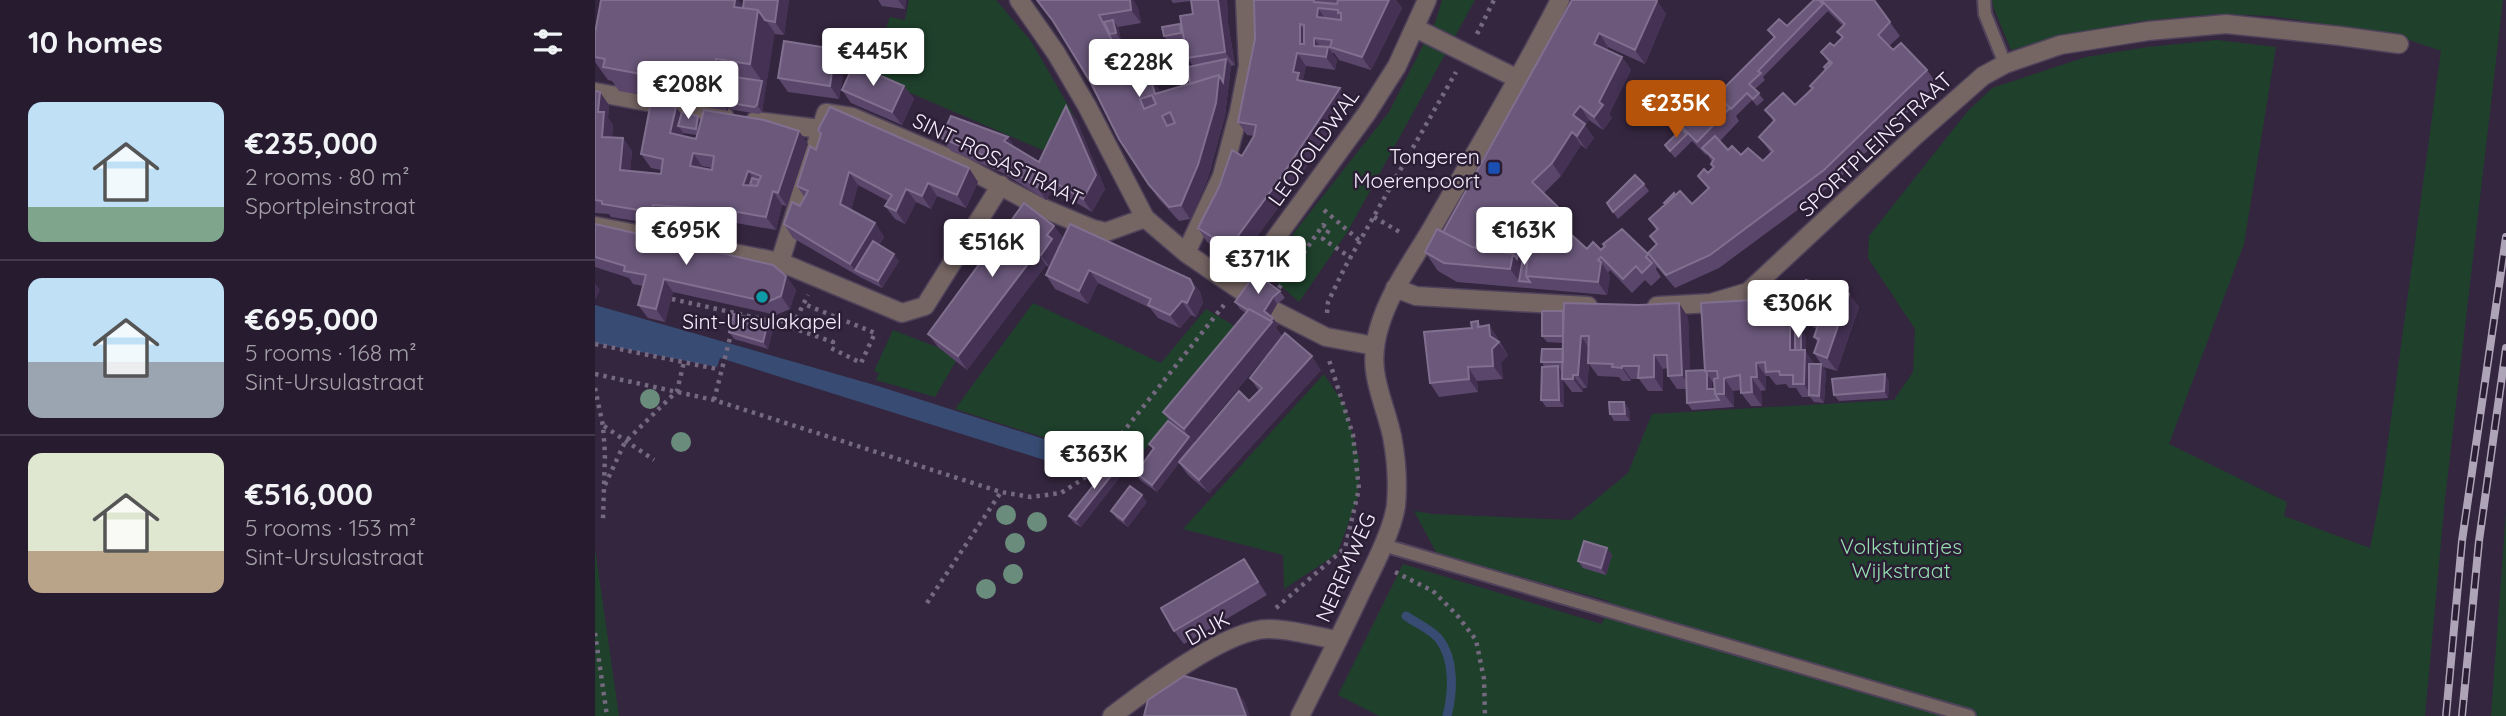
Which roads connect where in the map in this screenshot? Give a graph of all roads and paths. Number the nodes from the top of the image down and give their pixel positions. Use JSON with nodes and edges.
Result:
{"nodes":[{"id":1,"x":1019,"y":0,"type":"edge"},
{"id":2,"x":1245,"y":0,"type":"edge"},
{"id":3,"x":1427,"y":0,"type":"edge"},
{"id":4,"x":1494,"y":0,"type":"edge"},
{"id":5,"x":1560,"y":0,"type":"edge"},
{"id":6,"x":1983,"y":0,"type":"edge"},
{"id":7,"x":1415,"y":28,"type":"junction"},
{"id":8,"x":2399,"y":44,"type":"dead end"},
{"id":9,"x":1468,"y":52,"type":"junction"},
{"id":10,"x":2005,"y":64,"type":"junction"},
{"id":11,"x":1518,"y":79,"type":"junction"},
{"id":12,"x":595,"y":92,"type":"edge"},
{"id":13,"x":821,"y":128,"type":"junction"},
{"id":14,"x":1001,"y":185,"type":"junction"},
{"id":15,"x":1308,"y":192,"type":"junction"},
{"id":16,"x":1374,"y":217,"type":"junction"},
{"id":17,"x":1145,"y":218,"type":"junction"},
{"id":18,"x":595,"y":226,"type":"edge"},
{"id":19,"x":1361,"y":242,"type":"junction"},
{"id":20,"x":1423,"y":245,"type":"junction"},
{"id":21,"x":1187,"y":253,"type":"junction"},
{"id":22,"x":1351,"y":258,"type":"junction"},
{"id":23,"x":780,"y":262,"type":"junction"},
{"id":24,"x":817,"y":276,"type":"junction"},
{"id":25,"x":1395,"y":288,"type":"junction"},
{"id":26,"x":1243,"y":291,"type":"junction"},
{"id":27,"x":1277,"y":292,"type":"edge"},
{"id":28,"x":672,"y":299,"type":"dead end"},
{"id":29,"x":804,"y":303,"type":"junction"},
{"id":30,"x":1601,"y":306,"type":"edge"},
{"id":31,"x":1639,"y":307,"type":"edge"},
{"id":32,"x":1273,"y":310,"type":"edge"},
{"id":33,"x":736,"y":314,"type":"junction"},
{"id":34,"x":775,"y":322,"type":"junction"},
{"id":35,"x":1326,"y":337,"type":"junction"},
{"id":36,"x":595,"y":344,"type":"edge"},
{"id":37,"x":1375,"y":346,"type":"junction"},
{"id":38,"x":684,"y":362,"type":"junction"},
{"id":39,"x":717,"y":369,"type":"dead end"},
{"id":40,"x":595,"y":374,"type":"edge"},
{"id":41,"x":595,"y":388,"type":"edge"},
{"id":42,"x":677,"y":391,"type":"junction"},
{"id":43,"x":714,"y":400,"type":"junction"},
{"id":44,"x":603,"y":426,"type":"junction"},
{"id":45,"x":625,"y":442,"type":"junction"},
{"id":46,"x":654,"y":460,"type":"dead end"},
{"id":47,"x":605,"y":485,"type":"junction"},
{"id":48,"x":1001,"y":492,"type":"junction"},
{"id":49,"x":595,"y":500,"type":"edge"},
{"id":50,"x":603,"y":500,"type":"junction"},
{"id":51,"x":603,"y":519,"type":"dead end"},
{"id":52,"x":1379,"y":554,"type":"junction"},
{"id":53,"x":927,"y":603,"type":"dead end"},
{"id":54,"x":1269,"y":629,"type":"junction"},
{"id":55,"x":595,"y":633,"type":"edge"},
{"id":56,"x":1338,"y":640,"type":"junction"},
{"id":57,"x":607,"y":716,"type":"edge"},
{"id":58,"x":1112,"y":716,"type":"edge"},
{"id":59,"x":1300,"y":716,"type":"edge"},
{"id":60,"x":1485,"y":716,"type":"edge"},
{"id":61,"x":1969,"y":716,"type":"edge"}],
"edges":[{"from":1,"to":17,"type":"street"},
{"from":2,"to":21,"type":"street"},
{"from":3,"to":7,"type":"street","name":"LEOPOLDWAL"},
{"from":4,"to":9,"type":"path"},
{"from":5,"to":11,"type":"street"},
{"from":6,"to":10,"type":"lane"},
{"from":7,"to":9,"type":"street"},
{"from":7,"to":15,"type":"street","name":"LEOPOLDWAL"},
{"from":8,"to":10,"type":"street","name":"SPORTPLEINSTRAAT"},
{"from":9,"to":11,"type":"street"},
{"from":9,"to":16,"type":"path"},
{"from":10,"to":31,"type":"street","name":"SPORTPLEINSTRAAT"},
{"from":11,"to":20,"type":"street"},
{"from":12,"to":13,"type":"street"},
{"from":13,"to":14,"type":"street","name":"SINT-ROSASTRAAT"},
{"from":13,"to":23,"type":"street"},
{"from":14,"to":17,"type":"street","name":"SINT-ROSASTRAAT"},
{"from":14,"to":24,"type":"street"},
{"from":15,"to":19,"type":"path"},
{"from":15,"to":26,"type":"street","name":"LEOPOLDWAL"},
{"from":16,"to":19,"type":"path"},
{"from":16,"to":20,"type":"path"},
{"from":17,"to":21,"type":"street"},
{"from":18,"to":23,"type":"street"},
{"from":19,"to":22,"type":"path"},
{"from":20,"to":25,"type":"street"},
{"from":21,"to":26,"type":"street"},
{"from":22,"to":27,"type":"path"},
{"from":22,"to":35,"type":"path"},
{"from":23,"to":24,"type":"street"},
{"from":24,"to":29,"type":"path"},
{"from":25,"to":30,"type":"street"},
{"from":25,"to":37,"type":"street"},
{"from":26,"to":48,"type":"path"},
{"from":28,"to":33,"type":"path"},
{"from":29,"to":34,"type":"path"},
{"from":29,"to":34,"type":"path"},
{"from":32,"to":35,"type":"street"},
{"from":33,"to":34,"type":"path"},
{"from":33,"to":43,"type":"path"},
{"from":35,"to":37,"type":"street"},
{"from":35,"to":54,"type":"path"},
{"from":36,"to":38,"type":"path"},
{"from":37,"to":52,"type":"street","name":"NEREMWEG"},
{"from":38,"to":39,"type":"path"},
{"from":38,"to":42,"type":"path"},
{"from":40,"to":42,"type":"path"},
{"from":41,"to":44,"type":"path"},
{"from":42,"to":43,"type":"path"},
{"from":42,"to":45,"type":"path"},
{"from":43,"to":48,"type":"path"},
{"from":44,"to":45,"type":"path"},
{"from":44,"to":47,"type":"path"},
{"from":45,"to":46,"type":"path"},
{"from":45,"to":47,"type":"path"},
{"from":47,"to":50,"type":"path"},
{"from":48,"to":53,"type":"path"},
{"from":49,"to":50,"type":"path"},
{"from":50,"to":51,"type":"path"},
{"from":52,"to":56,"type":"street","name":"NEREMWEG"},
{"from":52,"to":60,"type":"path"},
{"from":52,"to":61,"type":"lane"},
{"from":54,"to":56,"type":"street","name":"DIJK"},
{"from":54,"to":58,"type":"street","name":"DIJK"},
{"from":55,"to":57,"type":"path"},
{"from":56,"to":59,"type":"street","name":"NEREMWEG"}]}
